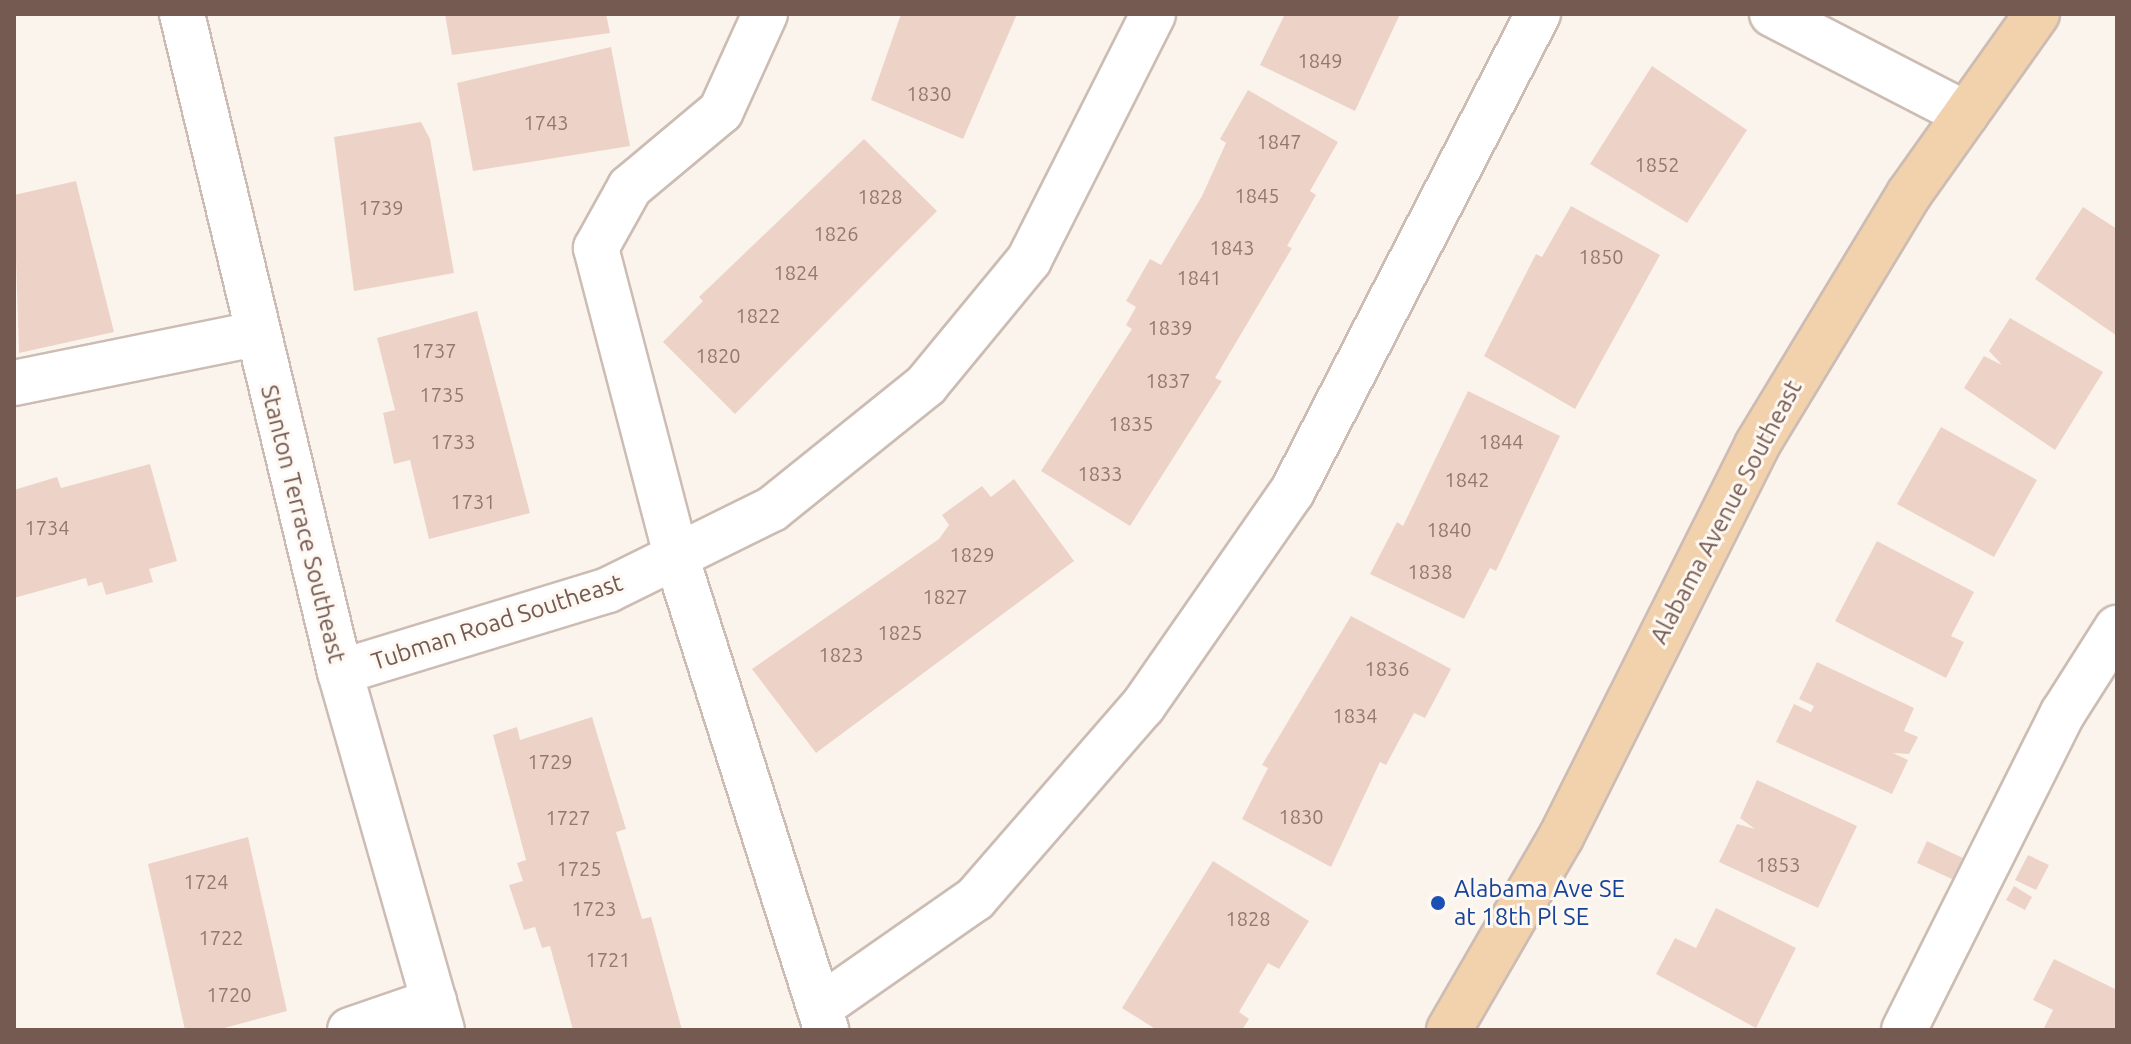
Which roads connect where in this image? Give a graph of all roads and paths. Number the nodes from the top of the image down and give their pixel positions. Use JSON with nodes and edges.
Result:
{"nodes":[{"id":1,"x":182,"y":14,"type":"edge"},
{"id":2,"x":765,"y":14,"type":"edge"},
{"id":3,"x":1153,"y":14,"type":"edge"},
{"id":4,"x":1538,"y":14,"type":"edge"},
{"id":5,"x":1772,"y":14,"type":"edge"},
{"id":6,"x":2037,"y":14,"type":"edge"},
{"id":7,"x":1966,"y":114,"type":"junction"},
{"id":8,"x":255,"y":334,"type":"junction"},
{"id":9,"x":14,"y":383,"type":"edge"},
{"id":10,"x":676,"y":556,"type":"junction"},
{"id":11,"x":2117,"y":628,"type":"edge"},
{"id":12,"x":340,"y":672,"type":"junction"},
{"id":13,"x":438,"y":1016,"type":"edge"},
{"id":14,"x":823,"y":1019,"type":"edge"},
{"id":15,"x":350,"y":1030,"type":"edge"},
{"id":16,"x":1449,"y":1030,"type":"edge"},
{"id":17,"x":1904,"y":1030,"type":"edge"}],
"edges":[{"from":1,"to":8,"type":"street","name":"Stanton Terrace Southeast"},
{"from":2,"to":10,"type":"street"},
{"from":3,"to":10,"type":"street","name":"Tubman Road Southeast"},
{"from":4,"to":14,"type":"street"},
{"from":5,"to":7,"type":"street"},
{"from":6,"to":7,"type":"main road","name":"Alabama Avenue Southeast"},
{"from":7,"to":16,"type":"main road","name":"Alabama Avenue Southeast"},
{"from":8,"to":9,"type":"street"},
{"from":8,"to":12,"type":"street","name":"Stanton Terrace Southeast"},
{"from":10,"to":12,"type":"street","name":"Tubman Road Southeast"},
{"from":10,"to":14,"type":"street"},
{"from":11,"to":17,"type":"street"},
{"from":12,"to":13,"type":"street","name":"Stanton Terrace Southeast"},
{"from":13,"to":15,"type":"street"}]}
